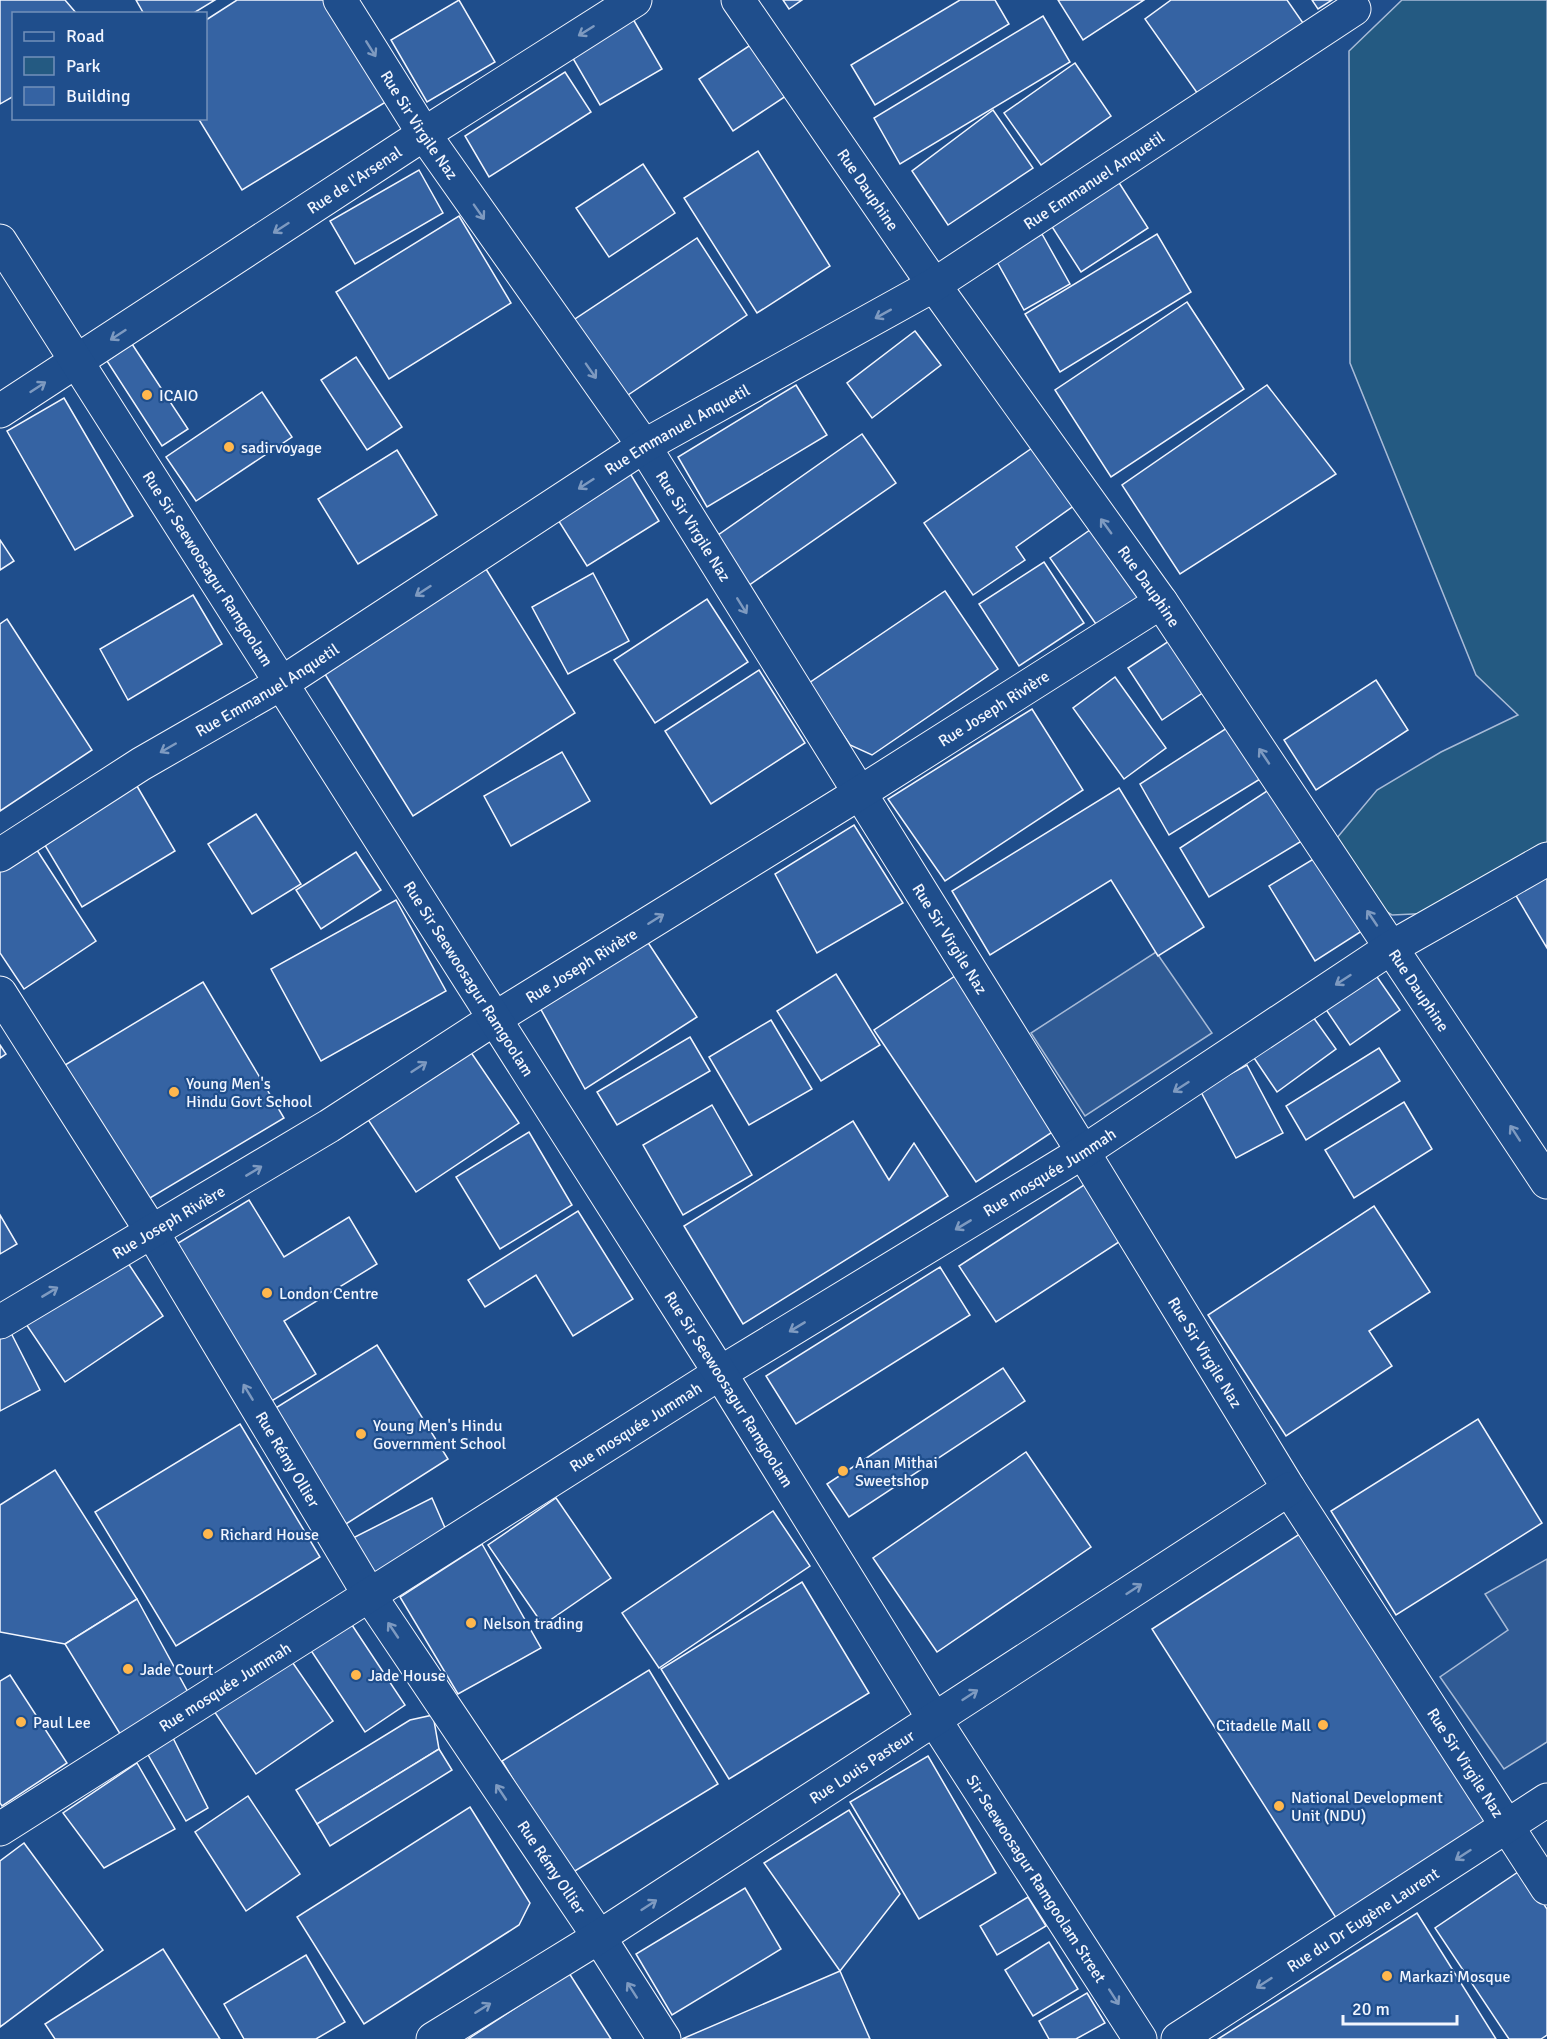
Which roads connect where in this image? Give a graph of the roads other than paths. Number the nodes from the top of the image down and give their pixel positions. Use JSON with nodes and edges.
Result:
{"nodes":[{"id":1,"x":340,"y":0,"type":"edge"},
{"id":2,"x":635,"y":0,"type":"edge"},
{"id":3,"x":738,"y":0,"type":"edge"},
{"id":4,"x":1354,"y":9,"type":"dead end"},
{"id":5,"x":424,"y":134,"type":"junction"},
{"id":6,"x":0,"y":241,"type":"edge"},
{"id":7,"x":934,"y":285,"type":"junction"},
{"id":8,"x":76,"y":362,"type":"junction"},
{"id":9,"x":0,"y":411,"type":"edge"},
{"id":10,"x":644,"y":446,"type":"junction"},
{"id":11,"x":1161,"y":602,"type":"junction"},
{"id":12,"x":282,"y":683,"type":"junction"},
{"id":13,"x":858,"y":794,"type":"junction"},
{"id":14,"x":0,"y":855,"type":"edge"},
{"id":15,"x":1547,"y":859,"type":"edge"},
{"id":16,"x":1392,"y":947,"type":"junction"},
{"id":17,"x":0,"y":993,"type":"edge"},
{"id":18,"x":494,"y":1019,"type":"junction"},
{"id":19,"x":1083,"y":1152,"type":"junction"},
{"id":20,"x":1547,"y":1182,"type":"edge"},
{"id":21,"x":152,"y":1232,"type":"junction"},
{"id":22,"x":0,"y":1322,"type":"edge"},
{"id":23,"x":720,"y":1373,"type":"junction"},
{"id":24,"x":1289,"y":1489,"type":"junction"},
{"id":25,"x":370,"y":1596,"type":"junction"},
{"id":26,"x":934,"y":1719,"type":"junction"},
{"id":27,"x":1547,"y":1800,"type":"edge"},
{"id":28,"x":1506,"y":1827,"type":"junction"},
{"id":29,"x":0,"y":1829,"type":"edge"},
{"id":30,"x":1547,"y":1888,"type":"edge"},
{"id":31,"x":599,"y":1938,"type":"junction"},
{"id":32,"x":434,"y":2039,"type":"edge"},
{"id":33,"x":664,"y":2039,"type":"edge"},
{"id":34,"x":1140,"y":2039,"type":"edge"},
{"id":35,"x":1178,"y":2039,"type":"edge"}],
"edges":[{"from":1,"to":5,"type":"street","name":"Rue Sir Virgile Naz","one_way":true},
{"from":2,"to":5,"type":"street","name":"Rue de l'Arsenal","one_way":true},
{"from":3,"to":7,"type":"street","name":"Rue Dauphine"},
{"from":4,"to":7,"type":"street","name":"Rue Emmanuel Anquetil"},
{"from":5,"to":8,"type":"street","name":"Rue de l'Arsenal","one_way":true},
{"from":5,"to":10,"type":"street","name":"Rue Sir Virgile Naz","one_way":true},
{"from":6,"to":8,"type":"street","name":"Rue Sir Seewoosagur Ramgoolam"},
{"from":7,"to":10,"type":"street","name":"Rue Emmanuel Anquetil","one_way":true},
{"from":11,"to":7,"type":"street","name":"Rue Dauphine","one_way":true},
{"from":9,"to":8,"type":"street","name":"Rue de l'Arsenal","one_way":true},
{"from":8,"to":12,"type":"street","name":"Rue Sir Seewoosagur Ramgoolam"},
{"from":10,"to":12,"type":"street","name":"Rue Emmanuel Anquetil","one_way":true},
{"from":10,"to":13,"type":"street","name":"Rue Sir Virgile Naz","one_way":true},
{"from":11,"to":13,"type":"street","name":"Rue Joseph Rivière"},
{"from":16,"to":11,"type":"street","name":"Rue Dauphine","one_way":true},
{"from":12,"to":14,"type":"street","name":"Rue Emmanuel Anquetil","one_way":true},
{"from":12,"to":18,"type":"street","name":"Rue Sir Seewoosagur Ramgoolam"},
{"from":18,"to":13,"type":"street","name":"Rue Joseph Rivière","one_way":true},
{"from":13,"to":19,"type":"street","name":"Rue Sir Virgile Naz"},
{"from":15,"to":16,"type":"street","name":"Rue mosquée Jummah"},
{"from":16,"to":19,"type":"street","name":"Rue mosquée Jummah","one_way":true},
{"from":20,"to":16,"type":"street","name":"Rue Dauphine","one_way":true},
{"from":17,"to":21,"type":"street","name":"Rue Rémy Ollier"},
{"from":21,"to":18,"type":"street","name":"Rue Joseph Rivière","one_way":true},
{"from":18,"to":23,"type":"street","name":"Rue Sir Seewoosagur Ramgoolam"},
{"from":19,"to":23,"type":"street","name":"Rue mosquée Jummah","one_way":true},
{"from":19,"to":24,"type":"street","name":"Rue Sir Virgile Naz"},
{"from":22,"to":21,"type":"street","name":"Rue Joseph Rivière","one_way":true},
{"from":25,"to":21,"type":"street","name":"Rue Rémy Ollier","one_way":true},
{"from":23,"to":25,"type":"street","name":"Rue mosquée Jummah"},
{"from":23,"to":26,"type":"street","name":"Rue Sir Seewoosagur Ramgoolam"},
{"from":26,"to":24,"type":"street","name":"Rue Louis Pasteur","one_way":true},
{"from":24,"to":28,"type":"street","name":"Rue Sir Virgile Naz"},
{"from":25,"to":29,"type":"street","name":"Rue mosquée Jummah"},
{"from":31,"to":25,"type":"street","name":"Rue Rémy Ollier","one_way":true},
{"from":31,"to":26,"type":"street","name":"Rue Louis Pasteur","one_way":true},
{"from":26,"to":34,"type":"street","name":"Sir Seewoosagur Ramgoolam Street","one_way":true},
{"from":27,"to":28,"type":"street","name":"Rue du Dr Eugène Laurent"},
{"from":28,"to":30,"type":"street","name":"Rue Sir Virgile Naz"},
{"from":28,"to":35,"type":"street","name":"Rue du Dr Eugène Laurent","one_way":true},
{"from":32,"to":31,"type":"street","name":"Rue Louis Pasteur","one_way":true},
{"from":33,"to":31,"type":"street","name":"Rue Rémy Ollier","one_way":true}]}
